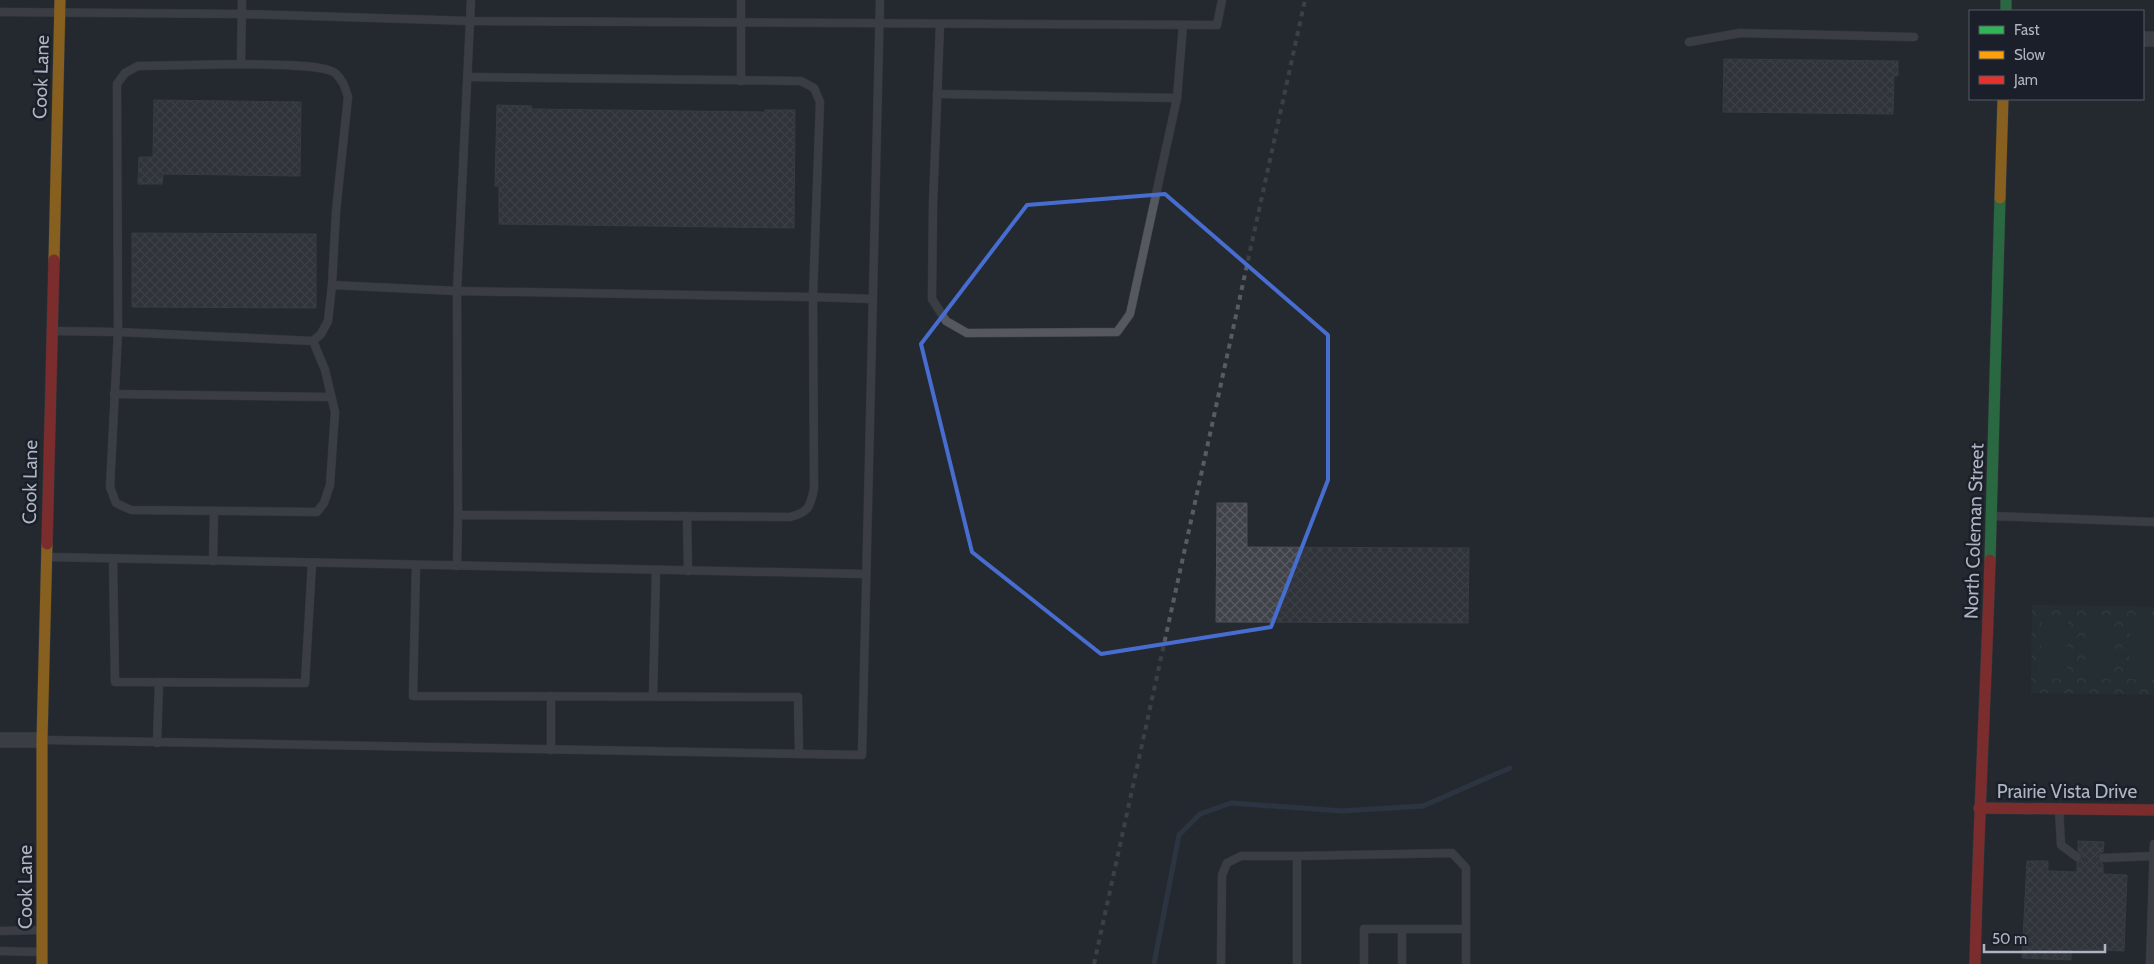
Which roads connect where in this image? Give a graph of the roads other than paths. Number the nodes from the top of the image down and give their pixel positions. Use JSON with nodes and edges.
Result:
{"nodes":[{"id":1,"x":60,"y":0,"type":"edge"},
{"id":2,"x":242,"y":0,"type":"edge"},
{"id":3,"x":471,"y":0,"type":"edge"},
{"id":4,"x":741,"y":0,"type":"edge"},
{"id":5,"x":880,"y":0,"type":"edge"},
{"id":6,"x":1222,"y":0,"type":"edge"},
{"id":7,"x":0,"y":12,"type":"edge"},
{"id":8,"x":60,"y":12,"type":"junction"},
{"id":9,"x":242,"y":14,"type":"junction"},
{"id":10,"x":471,"y":21,"type":"junction"},
{"id":11,"x":741,"y":23,"type":"junction"},
{"id":12,"x":879,"y":23,"type":"junction"},
{"id":13,"x":940,"y":24,"type":"junction"},
{"id":14,"x":1183,"y":25,"type":"junction"},
{"id":15,"x":1914,"y":37,"type":"dead end"},
{"id":16,"x":1689,"y":42,"type":"dead end"},
{"id":17,"x":241,"y":64,"type":"junction"},
{"id":18,"x":468,"y":77,"type":"junction"},
{"id":19,"x":741,"y":81,"type":"junction"},
{"id":20,"x":937,"y":94,"type":"junction"},
{"id":21,"x":1177,"y":98,"type":"junction"},
{"id":22,"x":2004,"y":100,"type":"edge"},
{"id":23,"x":332,"y":285,"type":"junction"},
{"id":24,"x":457,"y":291,"type":"junction"},
{"id":25,"x":813,"y":297,"type":"junction"},
{"id":26,"x":873,"y":299,"type":"junction"},
{"id":27,"x":51,"y":331,"type":"junction"},
{"id":28,"x":118,"y":332,"type":"junction"},
{"id":29,"x":312,"y":341,"type":"junction"},
{"id":30,"x":114,"y":394,"type":"junction"},
{"id":31,"x":331,"y":397,"type":"junction"},
{"id":32,"x":214,"y":511,"type":"junction"},
{"id":33,"x":458,"y":514,"type":"junction"},
{"id":34,"x":688,"y":516,"type":"junction"},
{"id":35,"x":1991,"y":516,"type":"junction"},
{"id":36,"x":2154,"y":522,"type":"edge"},
{"id":37,"x":46,"y":557,"type":"junction"},
{"id":38,"x":113,"y":558,"type":"junction"},
{"id":39,"x":213,"y":561,"type":"junction"},
{"id":40,"x":312,"y":563,"type":"junction"},
{"id":41,"x":416,"y":565,"type":"junction"},
{"id":42,"x":457,"y":566,"type":"junction"},
{"id":43,"x":656,"y":570,"type":"junction"},
{"id":44,"x":688,"y":571,"type":"junction"},
{"id":45,"x":866,"y":574,"type":"junction"},
{"id":46,"x":158,"y":682,"type":"junction"},
{"id":47,"x":551,"y":696,"type":"junction"},
{"id":48,"x":652,"y":696,"type":"junction"},
{"id":49,"x":0,"y":740,"type":"edge"},
{"id":50,"x":42,"y":740,"type":"junction"},
{"id":51,"x":157,"y":743,"type":"junction"},
{"id":52,"x":551,"y":750,"type":"junction"},
{"id":53,"x":799,"y":754,"type":"junction"},
{"id":54,"x":1979,"y":808,"type":"junction"},
{"id":55,"x":2059,"y":809,"type":"junction"},
{"id":56,"x":2154,"y":810,"type":"edge"},
{"id":57,"x":2154,"y":844,"type":"edge"},
{"id":58,"x":1297,"y":856,"type":"junction"},
{"id":59,"x":2153,"y":856,"type":"junction"},
{"id":60,"x":2078,"y":857,"type":"dead end"},
{"id":61,"x":2103,"y":858,"type":"dead end"},
{"id":62,"x":1402,"y":929,"type":"junction"},
{"id":63,"x":1466,"y":929,"type":"junction"},
{"id":64,"x":42,"y":930,"type":"junction"},
{"id":65,"x":0,"y":931,"type":"edge"},
{"id":66,"x":0,"y":951,"type":"edge"},
{"id":67,"x":42,"y":952,"type":"junction"},
{"id":68,"x":42,"y":964,"type":"edge"},
{"id":69,"x":1221,"y":964,"type":"edge"},
{"id":70,"x":1297,"y":964,"type":"edge"},
{"id":71,"x":1364,"y":964,"type":"edge"},
{"id":72,"x":1402,"y":964,"type":"edge"},
{"id":73,"x":1466,"y":964,"type":"edge"},
{"id":74,"x":1974,"y":964,"type":"edge"},
{"id":75,"x":2150,"y":964,"type":"edge"}],
"edges":[{"from":1,"to":8,"type":"street","name":"Cook Lane"},
{"from":2,"to":9,"type":"lane"},
{"from":3,"to":10,"type":"lane"},
{"from":4,"to":11,"type":"lane"},
{"from":5,"to":12,"type":"lane"},
{"from":6,"to":14,"type":"lane"},
{"from":7,"to":8,"type":"lane"},
{"from":8,"to":9,"type":"lane"},
{"from":8,"to":27,"type":"street","name":"Cook Lane"},
{"from":9,"to":10,"type":"lane"},
{"from":9,"to":17,"type":"lane"},
{"from":10,"to":11,"type":"lane"},
{"from":10,"to":18,"type":"lane"},
{"from":11,"to":12,"type":"lane"},
{"from":11,"to":19,"type":"lane"},
{"from":12,"to":13,"type":"lane"},
{"from":12,"to":26,"type":"lane"},
{"from":13,"to":14,"type":"lane"},
{"from":13,"to":20,"type":"lane"},
{"from":14,"to":21,"type":"lane"},
{"from":15,"to":16,"type":"lane"},
{"from":17,"to":23,"type":"lane"},
{"from":17,"to":28,"type":"lane"},
{"from":18,"to":19,"type":"lane"},
{"from":18,"to":24,"type":"lane"},
{"from":19,"to":25,"type":"lane"},
{"from":20,"to":21,"type":"lane"},
{"from":20,"to":21,"type":"lane"},
{"from":22,"to":35,"type":"street","name":"North Coleman Street"},
{"from":23,"to":24,"type":"lane"},
{"from":23,"to":29,"type":"lane"},
{"from":24,"to":25,"type":"lane"},
{"from":24,"to":33,"type":"lane"},
{"from":25,"to":26,"type":"lane"},
{"from":25,"to":34,"type":"lane"},
{"from":26,"to":45,"type":"lane"},
{"from":27,"to":28,"type":"lane"},
{"from":27,"to":37,"type":"street","name":"Cook Lane"},
{"from":28,"to":29,"type":"lane"},
{"from":28,"to":30,"type":"lane"},
{"from":29,"to":31,"type":"lane"},
{"from":30,"to":31,"type":"lane"},
{"from":30,"to":32,"type":"lane"},
{"from":31,"to":32,"type":"lane"},
{"from":32,"to":39,"type":"lane"},
{"from":33,"to":34,"type":"lane"},
{"from":33,"to":42,"type":"lane"},
{"from":34,"to":44,"type":"lane"},
{"from":35,"to":36,"type":"lane"},
{"from":35,"to":54,"type":"street","name":"North Coleman Street"},
{"from":37,"to":38,"type":"lane"},
{"from":37,"to":50,"type":"street","name":"Cook Lane"},
{"from":38,"to":39,"type":"lane"},
{"from":38,"to":46,"type":"lane"},
{"from":39,"to":40,"type":"lane"},
{"from":40,"to":41,"type":"lane"},
{"from":40,"to":46,"type":"lane"},
{"from":41,"to":42,"type":"lane"},
{"from":41,"to":47,"type":"lane"},
{"from":42,"to":43,"type":"lane"},
{"from":43,"to":44,"type":"lane"},
{"from":43,"to":48,"type":"lane"},
{"from":44,"to":45,"type":"lane"},
{"from":45,"to":53,"type":"lane"},
{"from":46,"to":51,"type":"lane"},
{"from":47,"to":48,"type":"lane"},
{"from":47,"to":52,"type":"lane"},
{"from":48,"to":53,"type":"lane"},
{"from":49,"to":50,"type":"street"},
{"from":50,"to":51,"type":"lane"},
{"from":50,"to":64,"type":"street","name":"Cook Lane"},
{"from":51,"to":52,"type":"lane"},
{"from":52,"to":53,"type":"lane"},
{"from":54,"to":55,"type":"street","name":"Prairie Vista Drive"},
{"from":54,"to":74,"type":"street","name":"North Coleman Street"},
{"from":55,"to":56,"type":"street","name":"Prairie Vista Drive"},
{"from":55,"to":60,"type":"lane"},
{"from":57,"to":59,"type":"lane"},
{"from":58,"to":63,"type":"lane"},
{"from":58,"to":69,"type":"lane"},
{"from":58,"to":70,"type":"lane"},
{"from":59,"to":61,"type":"lane"},
{"from":59,"to":75,"type":"lane"},
{"from":62,"to":63,"type":"lane"},
{"from":62,"to":71,"type":"lane"},
{"from":62,"to":72,"type":"lane"},
{"from":63,"to":73,"type":"lane"},
{"from":64,"to":65,"type":"lane"},
{"from":64,"to":67,"type":"street","name":"Cook Lane"},
{"from":66,"to":67,"type":"lane"},
{"from":67,"to":68,"type":"street","name":"Cook Lane"}]}
